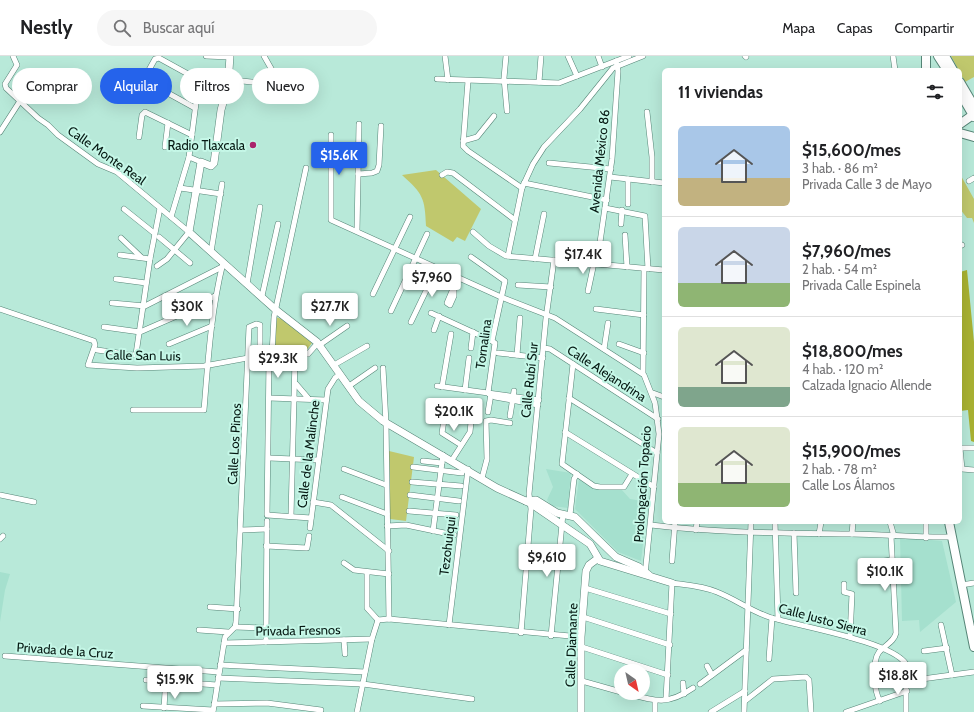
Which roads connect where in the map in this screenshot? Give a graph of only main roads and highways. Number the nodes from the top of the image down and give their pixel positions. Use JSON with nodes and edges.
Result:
{"nodes":[{"id":1,"x":926,"y":56,"type":"edge"},
{"id":2,"x":938,"y":56,"type":"edge"},
{"id":3,"x":945,"y":56,"type":"edge"},
{"id":4,"x":926,"y":68,"type":"edge"},
{"id":5,"x":946,"y":68,"type":"edge"},
{"id":6,"x":952,"y":68,"type":"edge"},
{"id":7,"x":962,"y":85,"type":"edge"},
{"id":8,"x":962,"y":96,"type":"edge"},
{"id":9,"x":974,"y":106,"type":"edge"},
{"id":10,"x":974,"y":116,"type":"edge"},
{"id":11,"x":962,"y":123,"type":"edge"},
{"id":12,"x":962,"y":134,"type":"edge"},
{"id":13,"x":974,"y":137,"type":"edge"},
{"id":14,"x":949,"y":524,"type":"edge"},
{"id":15,"x":974,"y":647,"type":"edge"}],
"edges":[{"from":1,"to":4,"type":"main road"},
{"from":2,"to":5,"type":"main road"},
{"from":3,"to":6,"type":"main road"},
{"from":7,"to":9,"type":"main road"},
{"from":8,"to":10,"type":"main road"},
{"from":10,"to":11,"type":"main road"},
{"from":12,"to":13,"type":"main road"},
{"from":14,"to":15,"type":"main road"}]}
